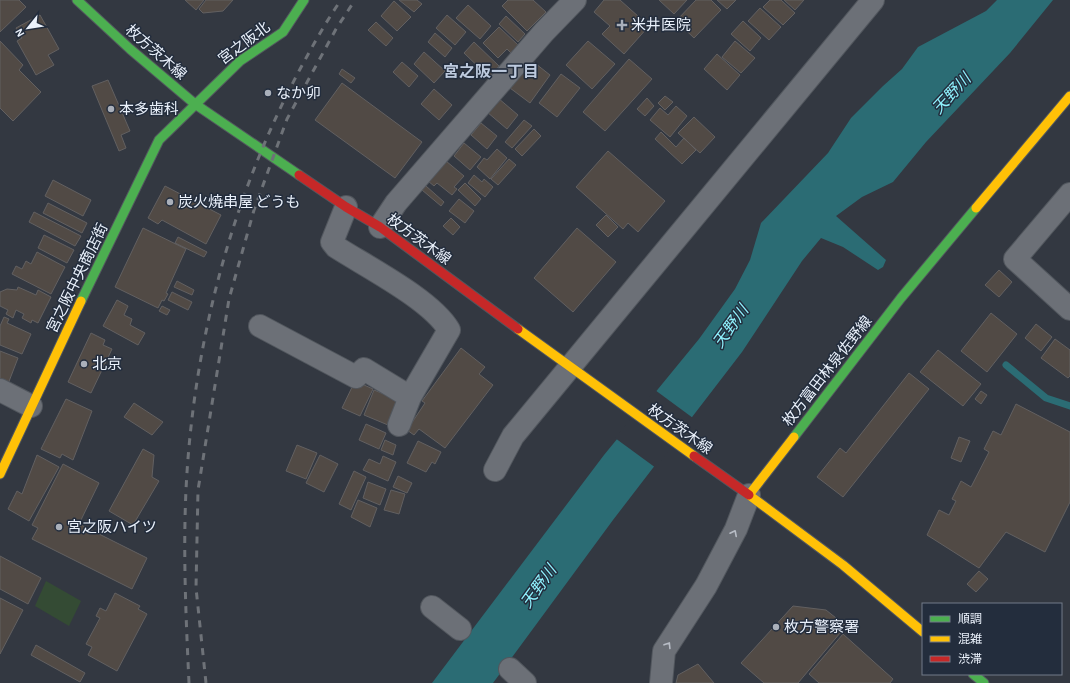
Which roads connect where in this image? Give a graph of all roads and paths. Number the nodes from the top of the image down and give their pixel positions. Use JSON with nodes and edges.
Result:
{"nodes":[{"id":1,"x":77,"y":0,"type":"edge"},
{"id":2,"x":304,"y":0,"type":"edge"},
{"id":3,"x":575,"y":0,"type":"edge"},
{"id":4,"x":873,"y":0,"type":"edge"},
{"id":5,"x":1070,"y":96,"type":"edge"},
{"id":6,"x":195,"y":104,"type":"junction"},
{"id":7,"x":1070,"y":194,"type":"edge"},
{"id":8,"x":346,"y":206,"type":"junction"},
{"id":9,"x":380,"y":227,"type":"junction"},
{"id":10,"x":1070,"y":309,"type":"edge"},
{"id":11,"x":260,"y":326,"type":"dead end"},
{"id":12,"x":574,"y":371,"type":"junction"},
{"id":13,"x":0,"y":390,"type":"edge"},
{"id":14,"x":410,"y":396,"type":"junction"},
{"id":15,"x":31,"y":406,"type":"junction"},
{"id":16,"x":398,"y":425,"type":"dead end"},
{"id":17,"x":495,"y":470,"type":"dead end"},
{"id":18,"x":0,"y":474,"type":"edge"},
{"id":19,"x":749,"y":495,"type":"junction"},
{"id":20,"x":432,"y":607,"type":"dead end"},
{"id":21,"x":460,"y":629,"type":"dead end"},
{"id":22,"x":922,"y":631,"type":"edge"},
{"id":23,"x":974,"y":675,"type":"edge"},
{"id":24,"x":661,"y":683,"type":"edge"},
{"id":25,"x":984,"y":683,"type":"edge"}],
"edges":[{"from":1,"to":6,"type":"main road","name":"枚方茨木線"},
{"from":2,"to":6,"type":"main road","name":"宮之阪北"},
{"from":3,"to":9,"type":"street"},
{"from":4,"to":12,"type":"street"},
{"from":5,"to":19,"type":"main road","name":"枚方富田林泉佐野線"},
{"from":6,"to":8,"type":"main road","name":"枚方茨木線"},
{"from":6,"to":15,"type":"main road","name":"宮之阪中央商店街"},
{"from":7,"to":10,"type":"street"},
{"from":8,"to":9,"type":"main road","name":"枚方茨木線"},
{"from":8,"to":14,"type":"street"},
{"from":9,"to":12,"type":"main road","name":"枚方茨木線"},
{"from":11,"to":14,"type":"street"},
{"from":12,"to":17,"type":"street"},
{"from":12,"to":19,"type":"main road","name":"枚方茨木線"},
{"from":13,"to":15,"type":"street"},
{"from":14,"to":16,"type":"street"},
{"from":15,"to":18,"type":"main road","name":"宮之阪中央商店街"},
{"from":19,"to":22,"type":"main road"},
{"from":24,"to":19,"type":"street","one_way":true},
{"from":20,"to":21,"type":"street"},
{"from":23,"to":25,"type":"main road"}]}
